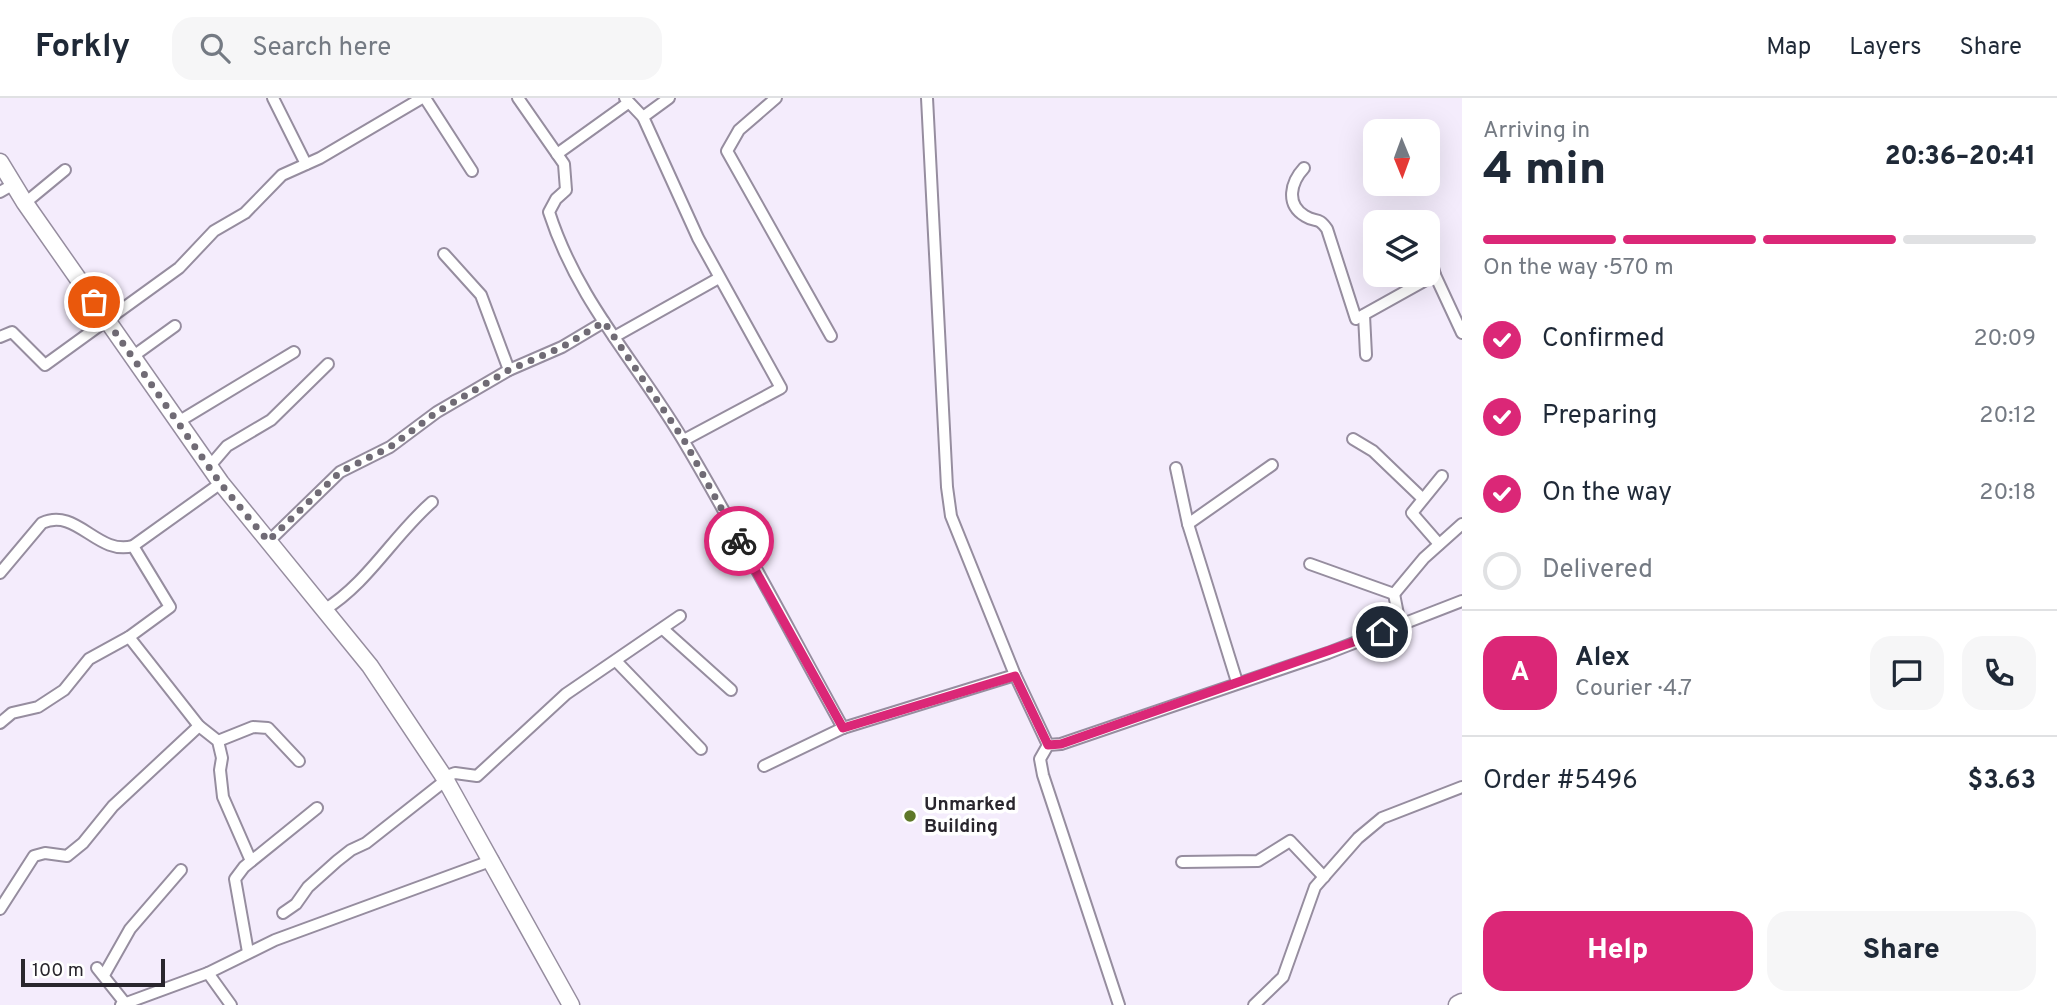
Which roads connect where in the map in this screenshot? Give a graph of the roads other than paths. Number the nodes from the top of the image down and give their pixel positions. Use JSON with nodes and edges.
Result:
{"nodes":[{"id":1,"x":273,"y":98,"type":"edge"},
{"id":2,"x":424,"y":98,"type":"edge"},
{"id":3,"x":518,"y":98,"type":"edge"},
{"id":4,"x":669,"y":98,"type":"edge"},
{"id":5,"x":776,"y":98,"type":"edge"},
{"id":6,"x":927,"y":98,"type":"edge"},
{"id":7,"x":627,"y":100,"type":"edge"},
{"id":8,"x":643,"y":117,"type":"junction"},
{"id":9,"x":557,"y":154,"type":"junction"},
{"id":10,"x":0,"y":162,"type":"edge"},
{"id":11,"x":306,"y":164,"type":"junction"},
{"id":12,"x":1304,"y":168,"type":"dead end"},
{"id":13,"x":65,"y":170,"type":"dead end"},
{"id":14,"x":472,"y":171,"type":"dead end"},
{"id":15,"x":7,"y":188,"type":"edge"},
{"id":16,"x":25,"y":204,"type":"junction"},
{"id":17,"x":443,"y":254,"type":"dead end"},
{"id":18,"x":719,"y":278,"type":"junction"},
{"id":19,"x":1440,"y":286,"type":"edge"},
{"id":20,"x":1414,"y":287,"type":"edge"},
{"id":21,"x":1364,"y":315,"type":"junction"},
{"id":22,"x":107,"y":322,"type":"junction"},
{"id":23,"x":604,"y":322,"type":"junction"},
{"id":24,"x":175,"y":326,"type":"dead end"},
{"id":25,"x":1462,"y":333,"type":"edge"},
{"id":26,"x":831,"y":336,"type":"dead end"},
{"id":27,"x":0,"y":337,"type":"edge"},
{"id":28,"x":614,"y":337,"type":"junction"},
{"id":29,"x":294,"y":352,"type":"dead end"},
{"id":30,"x":1366,"y":355,"type":"dead end"},
{"id":31,"x":132,"y":356,"type":"junction"},
{"id":32,"x":328,"y":365,"type":"dead end"},
{"id":33,"x":509,"y":370,"type":"junction"},
{"id":34,"x":178,"y":422,"type":"junction"},
{"id":35,"x":1353,"y":439,"type":"dead end"},
{"id":36,"x":684,"y":440,"type":"junction"},
{"id":37,"x":1272,"y":465,"type":"dead end"},
{"id":38,"x":209,"y":467,"type":"junction"},
{"id":39,"x":1176,"y":468,"type":"dead end"},
{"id":40,"x":1442,"y":476,"type":"dead end"},
{"id":41,"x":220,"y":483,"type":"junction"},
{"id":42,"x":1422,"y":498,"type":"junction"},
{"id":43,"x":432,"y":502,"type":"dead end"},
{"id":44,"x":1188,"y":524,"type":"junction"},
{"id":45,"x":1462,"y":524,"type":"edge"},
{"id":46,"x":268,"y":541,"type":"junction"},
{"id":47,"x":1439,"y":544,"type":"junction"},
{"id":48,"x":133,"y":546,"type":"junction"},
{"id":49,"x":1310,"y":564,"type":"dead end"},
{"id":50,"x":0,"y":573,"type":"edge"},
{"id":51,"x":1394,"y":594,"type":"junction"},
{"id":52,"x":1462,"y":601,"type":"edge"},
{"id":53,"x":324,"y":610,"type":"junction"},
{"id":54,"x":680,"y":616,"type":"dead end"},
{"id":55,"x":1400,"y":624,"type":"junction"},
{"id":56,"x":663,"y":629,"type":"junction"},
{"id":57,"x":129,"y":637,"type":"junction"},
{"id":58,"x":617,"y":663,"type":"junction"},
{"id":59,"x":1015,"y":676,"type":"junction"},
{"id":60,"x":1237,"y":682,"type":"junction"},
{"id":61,"x":731,"y":691,"type":"dead end"},
{"id":62,"x":0,"y":723,"type":"edge"},
{"id":63,"x":200,"y":726,"type":"junction"},
{"id":64,"x":843,"y":728,"type":"junction"},
{"id":65,"x":218,"y":741,"type":"junction"},
{"id":66,"x":1048,"y":745,"type":"junction"},
{"id":67,"x":701,"y":749,"type":"dead end"},
{"id":68,"x":299,"y":761,"type":"dead end"},
{"id":69,"x":764,"y":766,"type":"dead end"},
{"id":70,"x":445,"y":779,"type":"junction"},
{"id":71,"x":1462,"y":787,"type":"edge"},
{"id":72,"x":317,"y":808,"type":"dead end"},
{"id":73,"x":493,"y":860,"type":"junction"},
{"id":74,"x":251,"y":862,"type":"junction"},
{"id":75,"x":1182,"y":862,"type":"dead end"},
{"id":76,"x":181,"y":870,"type":"dead end"},
{"id":77,"x":1325,"y":877,"type":"junction"},
{"id":78,"x":0,"y":909,"type":"edge"},
{"id":79,"x":284,"y":913,"type":"dead end"},
{"id":80,"x":248,"y":952,"type":"junction"},
{"id":81,"x":208,"y":973,"type":"junction"},
{"id":82,"x":123,"y":1004,"type":"edge"},
{"id":83,"x":231,"y":1005,"type":"edge"},
{"id":84,"x":571,"y":1005,"type":"edge"},
{"id":85,"x":1119,"y":1005,"type":"edge"},
{"id":86,"x":1254,"y":1005,"type":"edge"}],
"edges":[{"from":1,"to":11,"type":"street"},
{"from":2,"to":11,"type":"street"},
{"from":2,"to":14,"type":"street"},
{"from":3,"to":9,"type":"street"},
{"from":4,"to":8,"type":"street"},
{"from":5,"to":26,"type":"street"},
{"from":6,"to":59,"type":"street"},
{"from":7,"to":8,"type":"street"},
{"from":7,"to":9,"type":"street"},
{"from":8,"to":18,"type":"street"},
{"from":9,"to":23,"type":"street"},
{"from":10,"to":15,"type":"street"},
{"from":11,"to":22,"type":"street"},
{"from":12,"to":21,"type":"street"},
{"from":13,"to":16,"type":"street"},
{"from":15,"to":16,"type":"street"},
{"from":16,"to":22,"type":"street"},
{"from":17,"to":33,"type":"street"},
{"from":18,"to":28,"type":"street"},
{"from":18,"to":36,"type":"street"},
{"from":19,"to":25,"type":"street"},
{"from":20,"to":21,"type":"street"},
{"from":21,"to":30,"type":"street"},
{"from":22,"to":27,"type":"street"},
{"from":22,"to":31,"type":"street"},
{"from":23,"to":28,"type":"street"},
{"from":23,"to":33,"type":"street"},
{"from":24,"to":31,"type":"street"},
{"from":28,"to":36,"type":"street"},
{"from":29,"to":34,"type":"street"},
{"from":31,"to":34,"type":"street"},
{"from":32,"to":38,"type":"street"},
{"from":33,"to":46,"type":"street"},
{"from":34,"to":38,"type":"street"},
{"from":35,"to":42,"type":"street"},
{"from":36,"to":64,"type":"street"},
{"from":37,"to":44,"type":"street"},
{"from":38,"to":41,"type":"street"},
{"from":39,"to":44,"type":"street"},
{"from":40,"to":42,"type":"street"},
{"from":41,"to":46,"type":"street"},
{"from":41,"to":48,"type":"street"},
{"from":42,"to":47,"type":"street"},
{"from":43,"to":53,"type":"street"},
{"from":44,"to":60,"type":"street"},
{"from":45,"to":47,"type":"street"},
{"from":46,"to":53,"type":"street"},
{"from":47,"to":51,"type":"street"},
{"from":48,"to":50,"type":"street"},
{"from":48,"to":57,"type":"street"},
{"from":49,"to":51,"type":"street"},
{"from":51,"to":55,"type":"street"},
{"from":52,"to":55,"type":"street"},
{"from":53,"to":70,"type":"street"},
{"from":54,"to":56,"type":"street"},
{"from":55,"to":60,"type":"street"},
{"from":56,"to":58,"type":"street"},
{"from":56,"to":61,"type":"street"},
{"from":57,"to":62,"type":"street"},
{"from":57,"to":63,"type":"street"},
{"from":58,"to":67,"type":"street"},
{"from":58,"to":70,"type":"street"},
{"from":59,"to":64,"type":"street"},
{"from":59,"to":66,"type":"street"},
{"from":60,"to":66,"type":"street"},
{"from":63,"to":65,"type":"street"},
{"from":63,"to":78,"type":"street"},
{"from":64,"to":69,"type":"street"},
{"from":65,"to":68,"type":"street"},
{"from":65,"to":74,"type":"street"},
{"from":66,"to":85,"type":"street"},
{"from":70,"to":73,"type":"street"},
{"from":70,"to":79,"type":"street"},
{"from":71,"to":77,"type":"street"},
{"from":72,"to":74,"type":"street"},
{"from":73,"to":80,"type":"street"},
{"from":73,"to":84,"type":"street"},
{"from":74,"to":80,"type":"street"},
{"from":75,"to":77,"type":"street"},
{"from":76,"to":82,"type":"street"},
{"from":77,"to":86,"type":"street"},
{"from":80,"to":81,"type":"street"},
{"from":81,"to":82,"type":"street"},
{"from":81,"to":83,"type":"street"}]}
